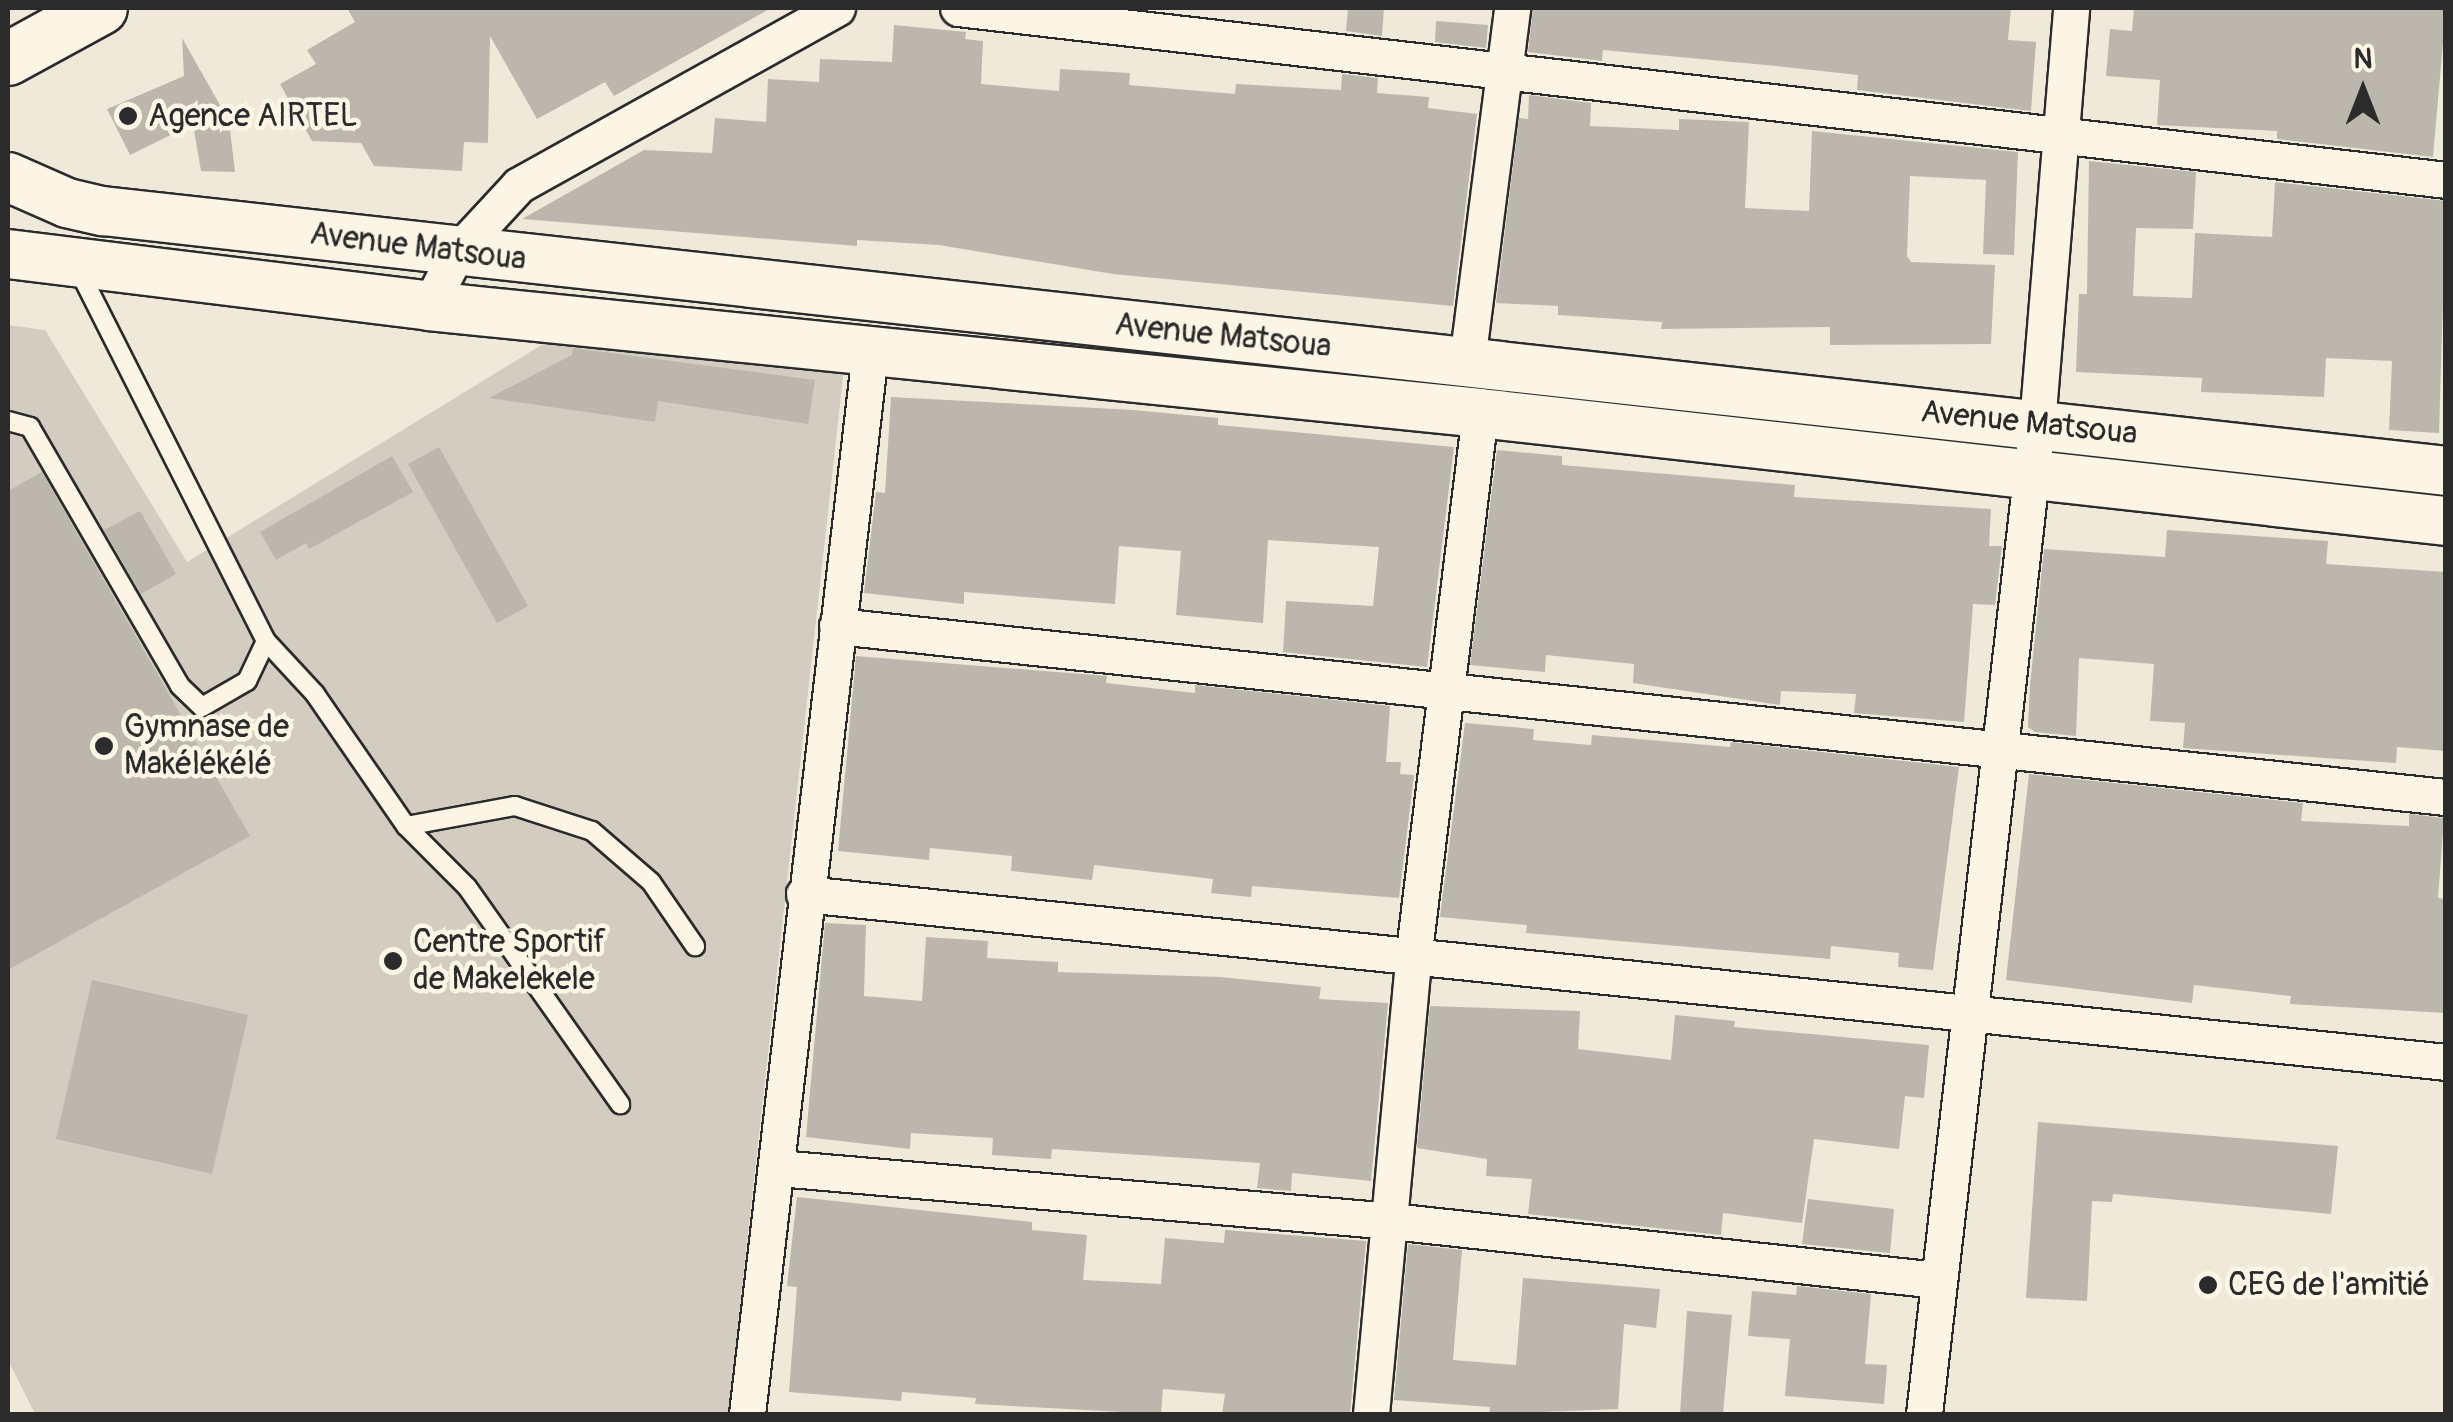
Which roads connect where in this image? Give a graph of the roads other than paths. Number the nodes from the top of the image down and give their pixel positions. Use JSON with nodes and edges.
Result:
{"nodes":[{"id":1,"x":100,"y":8,"type":"edge"},
{"id":2,"x":837,"y":8,"type":"edge"},
{"id":3,"x":958,"y":8,"type":"edge"},
{"id":4,"x":1512,"y":8,"type":"edge"},
{"id":5,"x":2071,"y":8,"type":"edge"},
{"id":6,"x":8,"y":59,"type":"edge"},
{"id":7,"x":1502,"y":75,"type":"junction"},
{"id":8,"x":2059,"y":137,"type":"junction"},
{"id":9,"x":8,"y":176,"type":"edge"},
{"id":10,"x":2446,"y":180,"type":"edge"},
{"id":11,"x":457,"y":252,"type":"junction"},
{"id":12,"x":8,"y":254,"type":"edge"},
{"id":13,"x":76,"y":264,"type":"junction"},
{"id":14,"x":429,"y":306,"type":"junction"},
{"id":15,"x":870,"y":352,"type":"junction"},
{"id":16,"x":1466,"y":362,"type":"junction"},
{"id":17,"x":1480,"y":412,"type":"junction"},
{"id":18,"x":8,"y":421,"type":"edge"},
{"id":19,"x":2036,"y":424,"type":"junction"},
{"id":20,"x":2428,"y":469,"type":"edge"},
{"id":21,"x":2028,"y":472,"type":"junction"},
{"id":22,"x":2424,"y":518,"type":"edge"},
{"id":23,"x":838,"y":626,"type":"junction"},
{"id":24,"x":266,"y":641,"type":"junction"},
{"id":25,"x":1446,"y":691,"type":"junction"},
{"id":26,"x":1998,"y":748,"type":"junction"},
{"id":27,"x":2446,"y":797,"type":"edge"},
{"id":28,"x":406,"y":826,"type":"junction"},
{"id":29,"x":804,"y":894,"type":"junction"},
{"id":30,"x":695,"y":946,"type":"dead end"},
{"id":31,"x":1412,"y":959,"type":"junction"},
{"id":32,"x":1967,"y":1014,"type":"junction"},
{"id":33,"x":2446,"y":1062,"type":"edge"},
{"id":34,"x":620,"y":1104,"type":"dead end"},
{"id":35,"x":778,"y":1168,"type":"junction"},
{"id":36,"x":1391,"y":1221,"type":"junction"},
{"id":37,"x":1938,"y":1280,"type":"junction"},
{"id":38,"x":748,"y":1414,"type":"edge"},
{"id":39,"x":1371,"y":1414,"type":"edge"},
{"id":40,"x":1924,"y":1414,"type":"edge"}],
"edges":[{"from":1,"to":6,"type":"main road"},
{"from":2,"to":11,"type":"street"},
{"from":3,"to":7,"type":"street"},
{"from":4,"to":7,"type":"street"},
{"from":5,"to":8,"type":"street"},
{"from":7,"to":8,"type":"street"},
{"from":7,"to":16,"type":"street"},
{"from":8,"to":10,"type":"street"},
{"from":8,"to":19,"type":"street"},
{"from":9,"to":11,"type":"street","name":"Avenue Matsoua"},
{"from":11,"to":14,"type":"street"},
{"from":11,"to":16,"type":"street","name":"Avenue Matsoua"},
{"from":12,"to":13,"type":"street","name":"Avenue Matsoua"},
{"from":13,"to":14,"type":"street","name":"Avenue Matsoua"},
{"from":13,"to":24,"type":"lane"},
{"from":14,"to":15,"type":"street","name":"Avenue Matsoua"},
{"from":15,"to":17,"type":"street","name":"Avenue Matsoua"},
{"from":15,"to":23,"type":"street"},
{"from":16,"to":19,"type":"street","name":"Avenue Matsoua"},
{"from":17,"to":21,"type":"street","name":"Avenue Matsoua"},
{"from":17,"to":25,"type":"street"},
{"from":18,"to":24,"type":"lane"},
{"from":19,"to":20,"type":"street","name":"Avenue Matsoua"},
{"from":19,"to":21,"type":"street"},
{"from":20,"to":22,"type":"street"},
{"from":21,"to":22,"type":"street","name":"Avenue Matsoua"},
{"from":21,"to":26,"type":"street"},
{"from":23,"to":25,"type":"street"},
{"from":23,"to":29,"type":"street"},
{"from":24,"to":28,"type":"lane"},
{"from":25,"to":26,"type":"street"},
{"from":25,"to":31,"type":"street"},
{"from":26,"to":27,"type":"street"},
{"from":26,"to":32,"type":"street"},
{"from":28,"to":30,"type":"lane"},
{"from":28,"to":34,"type":"lane"},
{"from":29,"to":31,"type":"street"},
{"from":29,"to":35,"type":"street"},
{"from":31,"to":32,"type":"street"},
{"from":31,"to":36,"type":"street"},
{"from":32,"to":33,"type":"street"},
{"from":32,"to":37,"type":"street"},
{"from":35,"to":36,"type":"street"},
{"from":35,"to":38,"type":"street"},
{"from":36,"to":37,"type":"street"},
{"from":36,"to":39,"type":"street"},
{"from":37,"to":40,"type":"street"}]}
